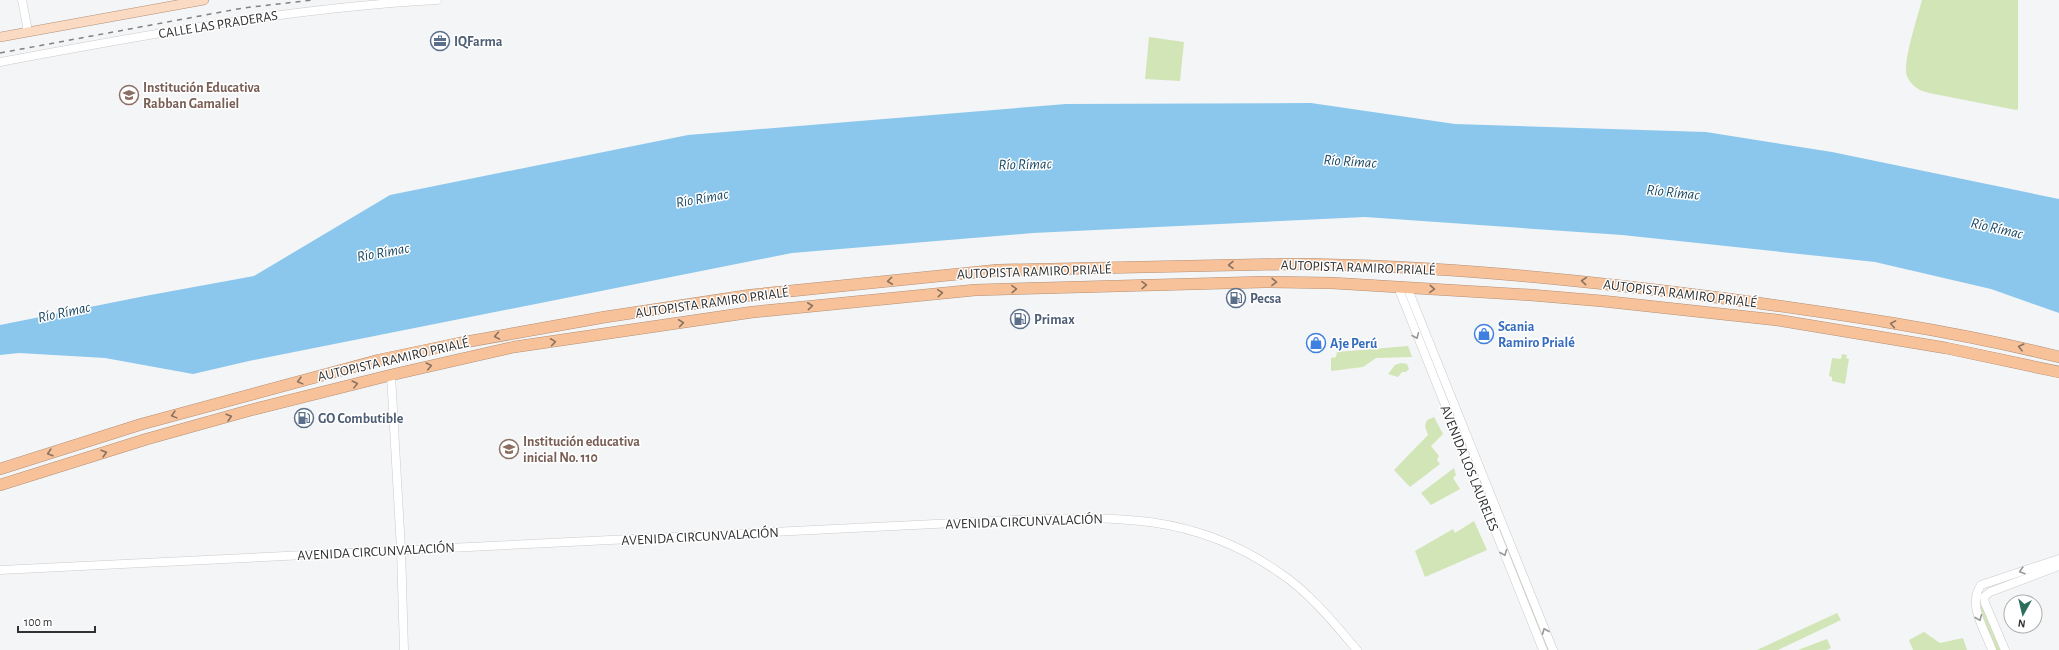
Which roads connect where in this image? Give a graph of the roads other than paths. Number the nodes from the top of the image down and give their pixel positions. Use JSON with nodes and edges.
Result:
{"nodes":[{"id":1,"x":22,"y":0,"type":"edge"},
{"id":2,"x":171,"y":0,"type":"edge"},
{"id":3,"x":204,"y":0,"type":"edge"},
{"id":4,"x":437,"y":0,"type":"edge"},
{"id":5,"x":97,"y":16,"type":"junction"},
{"id":6,"x":26,"y":29,"type":"junction"},
{"id":7,"x":0,"y":31,"type":"edge"},
{"id":8,"x":0,"y":37,"type":"edge"},
{"id":9,"x":0,"y":62,"type":"edge"},
{"id":10,"x":1172,"y":266,"type":"junction"},
{"id":11,"x":1532,"y":277,"type":"junction"},
{"id":12,"x":1171,"y":284,"type":"junction"},
{"id":13,"x":1402,"y":287,"type":"junction"},
{"id":14,"x":1531,"y":295,"type":"junction"},
{"id":15,"x":460,"y":342,"type":"junction"},
{"id":16,"x":2059,"y":357,"type":"edge"},
{"id":17,"x":2059,"y":372,"type":"edge"},
{"id":18,"x":391,"y":375,"type":"junction"},
{"id":19,"x":0,"y":469,"type":"edge"},
{"id":20,"x":0,"y":485,"type":"edge"},
{"id":21,"x":401,"y":549,"type":"junction"},
{"id":22,"x":2059,"y":559,"type":"edge"},
{"id":23,"x":2059,"y":566,"type":"edge"},
{"id":24,"x":0,"y":570,"type":"edge"},
{"id":25,"x":404,"y":650,"type":"edge"},
{"id":26,"x":1357,"y":650,"type":"edge"},
{"id":27,"x":1543,"y":650,"type":"edge"},
{"id":28,"x":1553,"y":650,"type":"edge"},
{"id":29,"x":1992,"y":650,"type":"edge"},
{"id":30,"x":2005,"y":650,"type":"edge"}],
"edges":[{"from":1,"to":6,"type":"street"},
{"from":2,"to":5,"type":"main road"},
{"from":3,"to":5,"type":"main road"},
{"from":4,"to":9,"type":"street","name":"CALLE LAS PRADERAS"},
{"from":5,"to":6,"type":"main road"},
{"from":6,"to":7,"type":"main road"},
{"from":6,"to":8,"type":"main road"},
{"from":11,"to":10,"type":"highway","name":"AUTOPISTA RAMIRO PRIALÉ","one_way":true},
{"from":10,"to":12,"type":"highway"},
{"from":10,"to":15,"type":"highway","name":"AUTOPISTA RAMIRO PRIALÉ","one_way":true},
{"from":11,"to":14,"type":"highway"},
{"from":16,"to":11,"type":"highway","name":"AUTOPISTA RAMIRO PRIALÉ","one_way":true},
{"from":12,"to":13,"type":"highway","name":"AUTOPISTA RAMIRO PRIALÉ","one_way":true},
{"from":18,"to":12,"type":"highway","name":"AUTOPISTA RAMIRO PRIALÉ","one_way":true},
{"from":13,"to":14,"type":"highway","name":"AUTOPISTA RAMIRO PRIALÉ","one_way":true},
{"from":13,"to":27,"type":"street","name":"AVENIDA LOS LAURELES","one_way":true},
{"from":28,"to":13,"type":"street","name":"AVENIDA LOS LAURELES","one_way":true},
{"from":14,"to":17,"type":"highway","name":"AUTOPISTA RAMIRO PRIALÉ"},
{"from":15,"to":18,"type":"highway"},
{"from":15,"to":19,"type":"highway","name":"AUTOPISTA RAMIRO PRIALÉ","one_way":true},
{"from":20,"to":18,"type":"highway","name":"AUTOPISTA RAMIRO PRIALÉ","one_way":true},
{"from":18,"to":21,"type":"street"},
{"from":21,"to":24,"type":"street","name":"AVENIDA CIRCUNVALACIÓN"},
{"from":21,"to":25,"type":"street"},
{"from":21,"to":26,"type":"street","name":"AVENIDA CIRCUNVALACIÓN"},
{"from":22,"to":29,"type":"street","one_way":true},
{"from":23,"to":30,"type":"street"}]}
